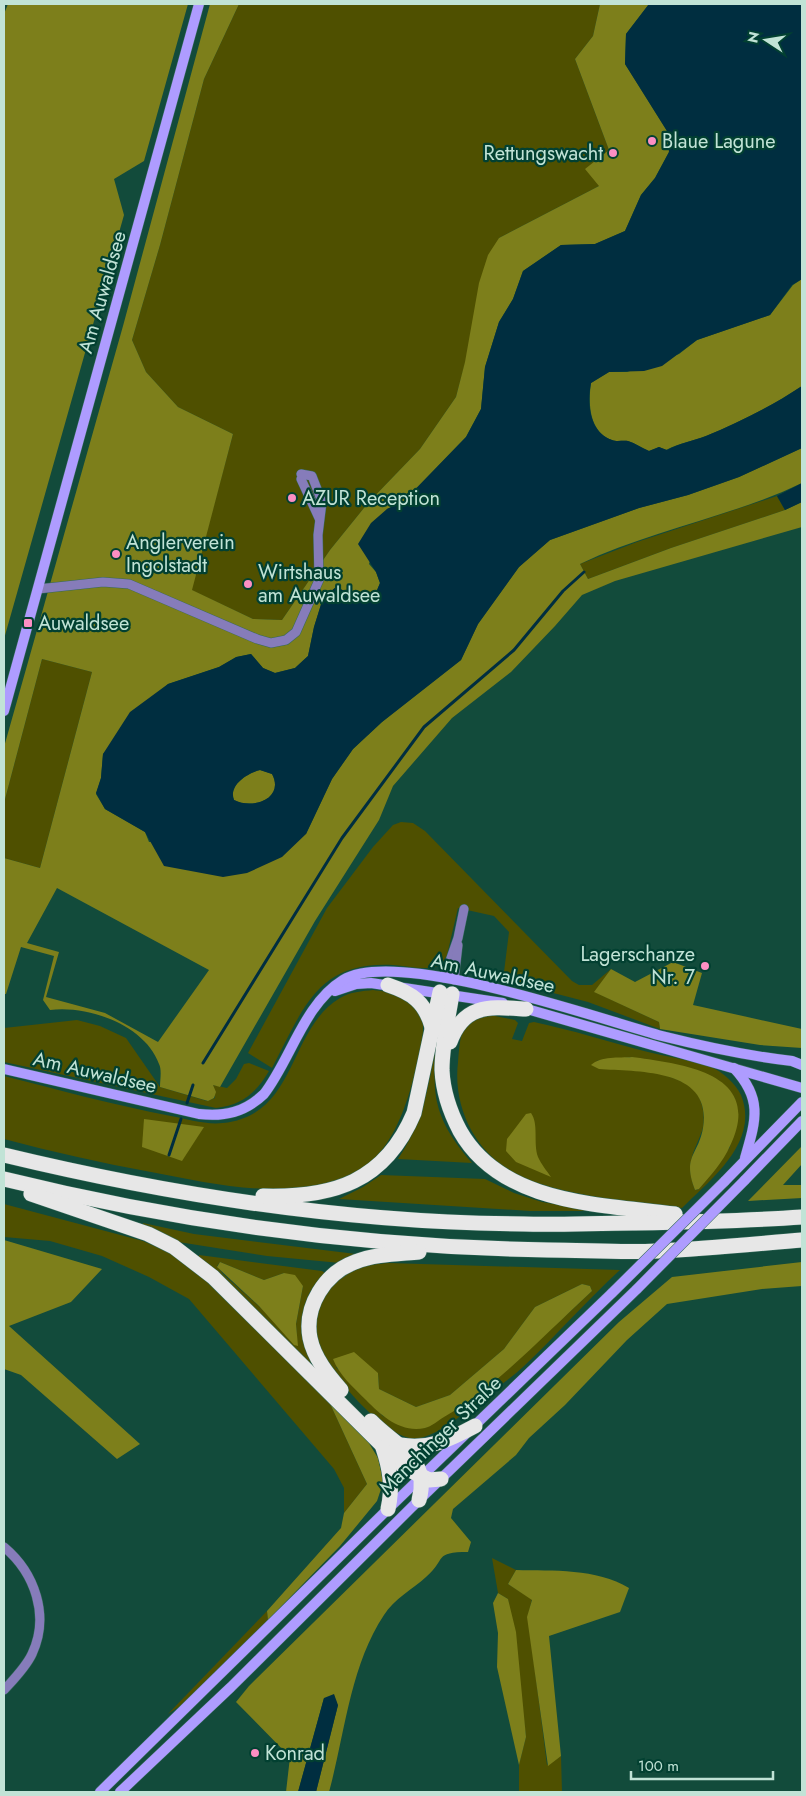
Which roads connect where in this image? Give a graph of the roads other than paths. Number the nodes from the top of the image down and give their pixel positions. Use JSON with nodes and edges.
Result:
{"nodes":[{"id":1,"x":199,"y":4,"type":"edge"},
{"id":2,"x":301,"y":477,"type":"dead end"},
{"id":3,"x":38,"y":590,"type":"junction"},
{"id":4,"x":4,"y":711,"type":"edge"},
{"id":5,"x":464,"y":909,"type":"dead end"},
{"id":6,"x":388,"y":985,"type":"junction"},
{"id":7,"x":447,"y":986,"type":"junction"},
{"id":8,"x":326,"y":995,"type":"junction"},
{"id":9,"x":526,"y":1009,"type":"junction"},
{"id":10,"x":432,"y":1027,"type":"junction"},
{"id":11,"x":800,"y":1063,"type":"edge"},
{"id":12,"x":733,"y":1067,"type":"junction"},
{"id":13,"x":442,"y":1068,"type":"junction"},
{"id":14,"x":4,"y":1069,"type":"edge"},
{"id":15,"x":802,"y":1088,"type":"edge"},
{"id":16,"x":802,"y":1102,"type":"edge"},
{"id":17,"x":802,"y":1121,"type":"edge"},
{"id":18,"x":4,"y":1155,"type":"edge"},
{"id":19,"x":745,"y":1159,"type":"junction"},
{"id":20,"x":4,"y":1179,"type":"edge"},
{"id":21,"x":4,"y":1184,"type":"edge"},
{"id":22,"x":197,"y":1195,"type":"junction"},
{"id":23,"x":802,"y":1217,"type":"edge"},
{"id":24,"x":724,"y":1221,"type":"junction"},
{"id":25,"x":802,"y":1240,"type":"edge"},
{"id":26,"x":476,"y":1248,"type":"junction"},
{"id":27,"x":475,"y":1426,"type":"junction"},
{"id":28,"x":400,"y":1445,"type":"junction"},
{"id":29,"x":383,"y":1446,"type":"junction"},
{"id":30,"x":422,"y":1477,"type":"junction"},
{"id":31,"x":441,"y":1479,"type":"junction"},
{"id":32,"x":419,"y":1500,"type":"junction"},
{"id":33,"x":388,"y":1509,"type":"junction"},
{"id":34,"x":4,"y":1547,"type":"edge"},
{"id":35,"x":4,"y":1690,"type":"edge"},
{"id":36,"x":100,"y":1792,"type":"edge"},
{"id":37,"x":120,"y":1792,"type":"edge"}],
"edges":[{"from":1,"to":3,"type":"main road","name":"Am Auwaldsee"},
{"from":2,"to":3,"type":"street"},
{"from":3,"to":4,"type":"main road","name":"Am Auwaldsee"},
{"from":5,"to":7,"type":"street"},
{"from":6,"to":7,"type":"main road","name":"Am Auwaldsee"},
{"from":6,"to":8,"type":"main road","name":"Am Auwaldsee"},
{"from":6,"to":10,"type":"highway"},
{"from":7,"to":8,"type":"main road","name":"Am Auwaldsee"},
{"from":7,"to":9,"type":"main road","name":"Am Auwaldsee"},
{"from":7,"to":10,"type":"highway"},
{"from":7,"to":11,"type":"main road","name":"Am Auwaldsee"},
{"from":7,"to":13,"type":"highway"},
{"from":8,"to":14,"type":"main road","name":"Am Auwaldsee"},
{"from":9,"to":12,"type":"main road","name":"Am Auwaldsee"},
{"from":9,"to":13,"type":"highway"},
{"from":10,"to":22,"type":"highway"},
{"from":12,"to":15,"type":"main road","name":"Am Auwaldsee"},
{"from":12,"to":19,"type":"main road"},
{"from":13,"to":24,"type":"highway"},
{"from":16,"to":19,"type":"main road","name":"Manchinger Straße"},
{"from":17,"to":31,"type":"main road","name":"Manchinger Straße","bridge":true},
{"from":18,"to":22,"type":"highway"},
{"from":19,"to":27,"type":"main road","name":"Manchinger Straße","bridge":true},
{"from":20,"to":26,"type":"highway"},
{"from":21,"to":29,"type":"highway"},
{"from":22,"to":24,"type":"highway"},
{"from":23,"to":24,"type":"highway"},
{"from":25,"to":26,"type":"highway"},
{"from":26,"to":28,"type":"highway"},
{"from":27,"to":28,"type":"highway"},
{"from":27,"to":30,"type":"main road","name":"Manchinger Straße"},
{"from":28,"to":30,"type":"highway"},
{"from":29,"to":30,"type":"highway"},
{"from":29,"to":33,"type":"highway"},
{"from":30,"to":31,"type":"highway"},
{"from":30,"to":32,"type":"highway"},
{"from":30,"to":33,"type":"main road","name":"Manchinger Straße"},
{"from":31,"to":32,"type":"main road","name":"Manchinger Straße"},
{"from":32,"to":37,"type":"main road","name":"Manchinger Straße"},
{"from":33,"to":36,"type":"main road","name":"Manchinger Straße"},
{"from":34,"to":35,"type":"street"}]}
